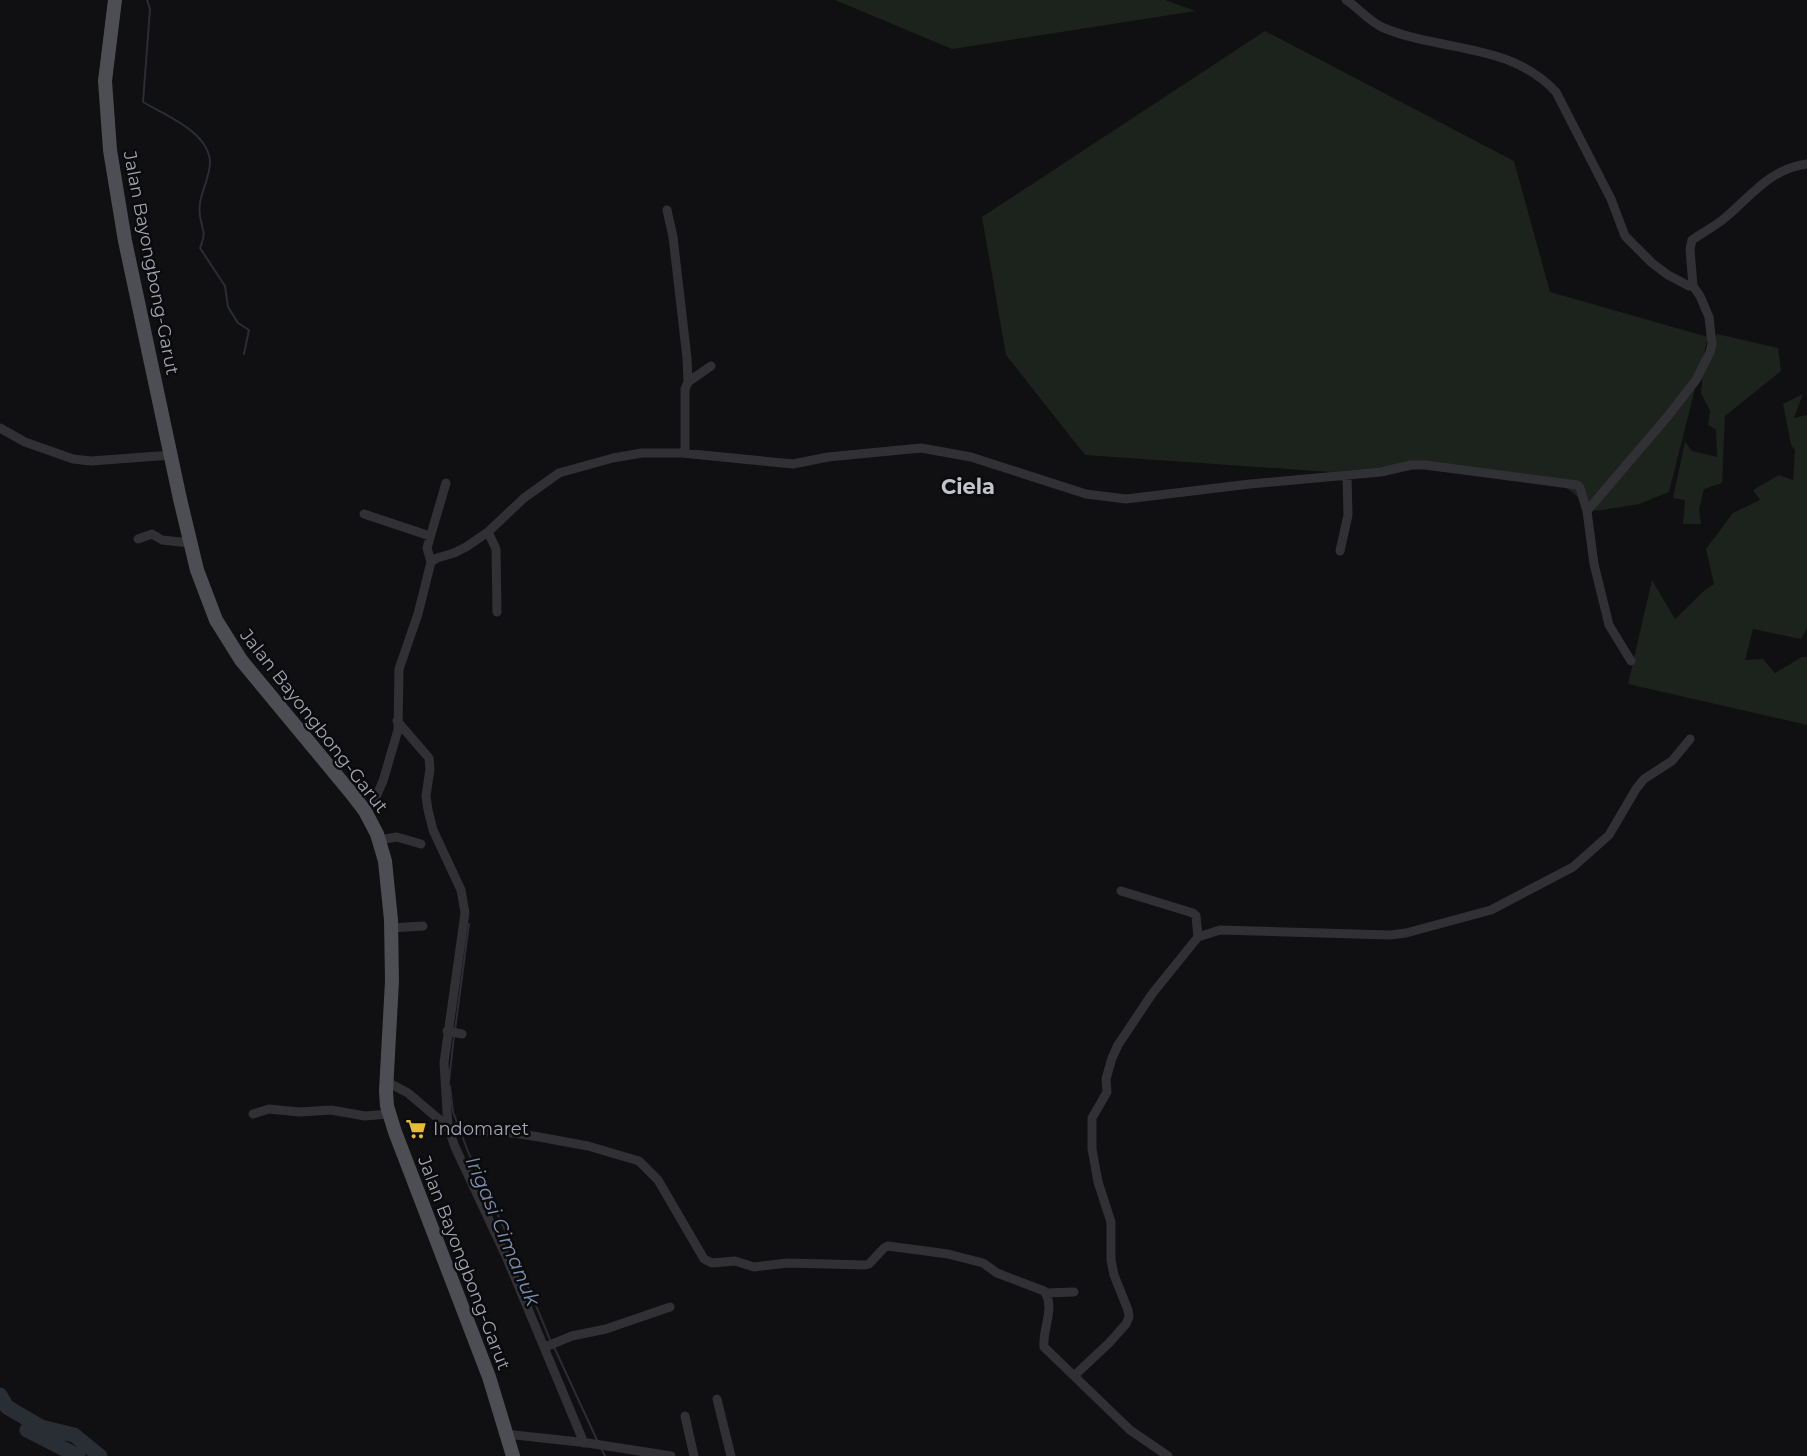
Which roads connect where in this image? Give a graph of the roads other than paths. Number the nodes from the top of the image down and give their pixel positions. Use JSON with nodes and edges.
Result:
{"nodes":[{"id":1,"x":115,"y":0,"type":"edge"},
{"id":2,"x":1346,"y":0,"type":"edge"},
{"id":3,"x":1807,"y":164,"type":"edge"},
{"id":4,"x":667,"y":210,"type":"dead end"},
{"id":5,"x":1692,"y":286,"type":"junction"},
{"id":6,"x":711,"y":366,"type":"dead end"},
{"id":7,"x":688,"y":382,"type":"junction"},
{"id":8,"x":0,"y":428,"type":"edge"},
{"id":9,"x":685,"y":453,"type":"junction"},
{"id":10,"x":172,"y":455,"type":"junction"},
{"id":11,"x":1347,"y":476,"type":"junction"},
{"id":12,"x":446,"y":483,"type":"dead end"},
{"id":13,"x":1587,"y":511,"type":"junction"},
{"id":14,"x":364,"y":514,"type":"dead end"},
{"id":15,"x":488,"y":532,"type":"junction"},
{"id":16,"x":430,"y":536,"type":"junction"},
{"id":17,"x":138,"y":539,"type":"dead end"},
{"id":18,"x":190,"y":543,"type":"junction"},
{"id":19,"x":1340,"y":551,"type":"dead end"},
{"id":20,"x":431,"y":562,"type":"junction"},
{"id":21,"x":497,"y":612,"type":"dead end"},
{"id":22,"x":1630,"y":661,"type":"dead end"},
{"id":23,"x":398,"y":726,"type":"junction"},
{"id":24,"x":1690,"y":739,"type":"dead end"},
{"id":25,"x":365,"y":811,"type":"junction"},
{"id":26,"x":379,"y":840,"type":"junction"},
{"id":27,"x":421,"y":844,"type":"dead end"},
{"id":28,"x":1121,"y":891,"type":"dead end"},
{"id":29,"x":423,"y":926,"type":"dead end"},
{"id":30,"x":391,"y":928,"type":"junction"},
{"id":31,"x":1198,"y":937,"type":"junction"},
{"id":32,"x":387,"y":1082,"type":"junction"},
{"id":33,"x":254,"y":1114,"type":"dead end"},
{"id":34,"x":389,"y":1114,"type":"junction"},
{"id":35,"x":453,"y":1128,"type":"junction"},
{"id":36,"x":1074,"y":1292,"type":"dead end"},
{"id":37,"x":1045,"y":1293,"type":"junction"},
{"id":38,"x":670,"y":1307,"type":"dead end"},
{"id":39,"x":548,"y":1345,"type":"junction"},
{"id":40,"x":1075,"y":1375,"type":"junction"},
{"id":41,"x":717,"y":1400,"type":"dead end"},
{"id":42,"x":685,"y":1416,"type":"dead end"},
{"id":43,"x":506,"y":1434,"type":"junction"},
{"id":44,"x":586,"y":1443,"type":"junction"},
{"id":45,"x":632,"y":1453,"type":"edge"},
{"id":46,"x":1162,"y":1454,"type":"edge"},
{"id":47,"x":513,"y":1456,"type":"edge"},
{"id":48,"x":671,"y":1456,"type":"edge"},
{"id":49,"x":694,"y":1456,"type":"edge"},
{"id":50,"x":731,"y":1456,"type":"edge"}],
"edges":[{"from":1,"to":10,"type":"main road","name":"Jalan Bayongbong-Garut"},
{"from":2,"to":5,"type":"street"},
{"from":3,"to":5,"type":"street"},
{"from":4,"to":7,"type":"street"},
{"from":5,"to":13,"type":"street"},
{"from":6,"to":7,"type":"street"},
{"from":7,"to":9,"type":"street"},
{"from":8,"to":10,"type":"street"},
{"from":9,"to":11,"type":"street"},
{"from":9,"to":15,"type":"street"},
{"from":10,"to":18,"type":"main road","name":"Jalan Bayongbong-Garut"},
{"from":11,"to":13,"type":"street"},
{"from":11,"to":19,"type":"street"},
{"from":12,"to":16,"type":"street"},
{"from":13,"to":22,"type":"street"},
{"from":14,"to":16,"type":"street"},
{"from":15,"to":20,"type":"street"},
{"from":15,"to":21,"type":"street"},
{"from":16,"to":20,"type":"street"},
{"from":17,"to":18,"type":"street"},
{"from":18,"to":25,"type":"main road","name":"Jalan Bayongbong-Garut"},
{"from":20,"to":23,"type":"street"},
{"from":23,"to":25,"type":"street"},
{"from":23,"to":35,"type":"street"},
{"from":24,"to":31,"type":"street"},
{"from":25,"to":26,"type":"main road","name":"Jalan Bayongbong-Garut"},
{"from":26,"to":27,"type":"street"},
{"from":26,"to":30,"type":"main road","name":"Jalan Bayongbong-Garut"},
{"from":28,"to":31,"type":"street"},
{"from":29,"to":30,"type":"street"},
{"from":30,"to":32,"type":"main road","name":"Jalan Bayongbong-Garut"},
{"from":31,"to":40,"type":"street"},
{"from":32,"to":34,"type":"main road","name":"Jalan Bayongbong-Garut"},
{"from":32,"to":35,"type":"street"},
{"from":33,"to":34,"type":"street"},
{"from":34,"to":43,"type":"main road","name":"Jalan Bayongbong-Garut"},
{"from":35,"to":37,"type":"street"},
{"from":35,"to":39,"type":"street"},
{"from":36,"to":37,"type":"street"},
{"from":37,"to":40,"type":"street"},
{"from":38,"to":39,"type":"street"},
{"from":39,"to":44,"type":"street"},
{"from":40,"to":46,"type":"street"},
{"from":41,"to":50,"type":"street"},
{"from":42,"to":49,"type":"street"},
{"from":43,"to":44,"type":"street"},
{"from":43,"to":47,"type":"main road","name":"Jalan Bayongbong-Garut"},
{"from":44,"to":45,"type":"street"},
{"from":45,"to":48,"type":"street"}]}
